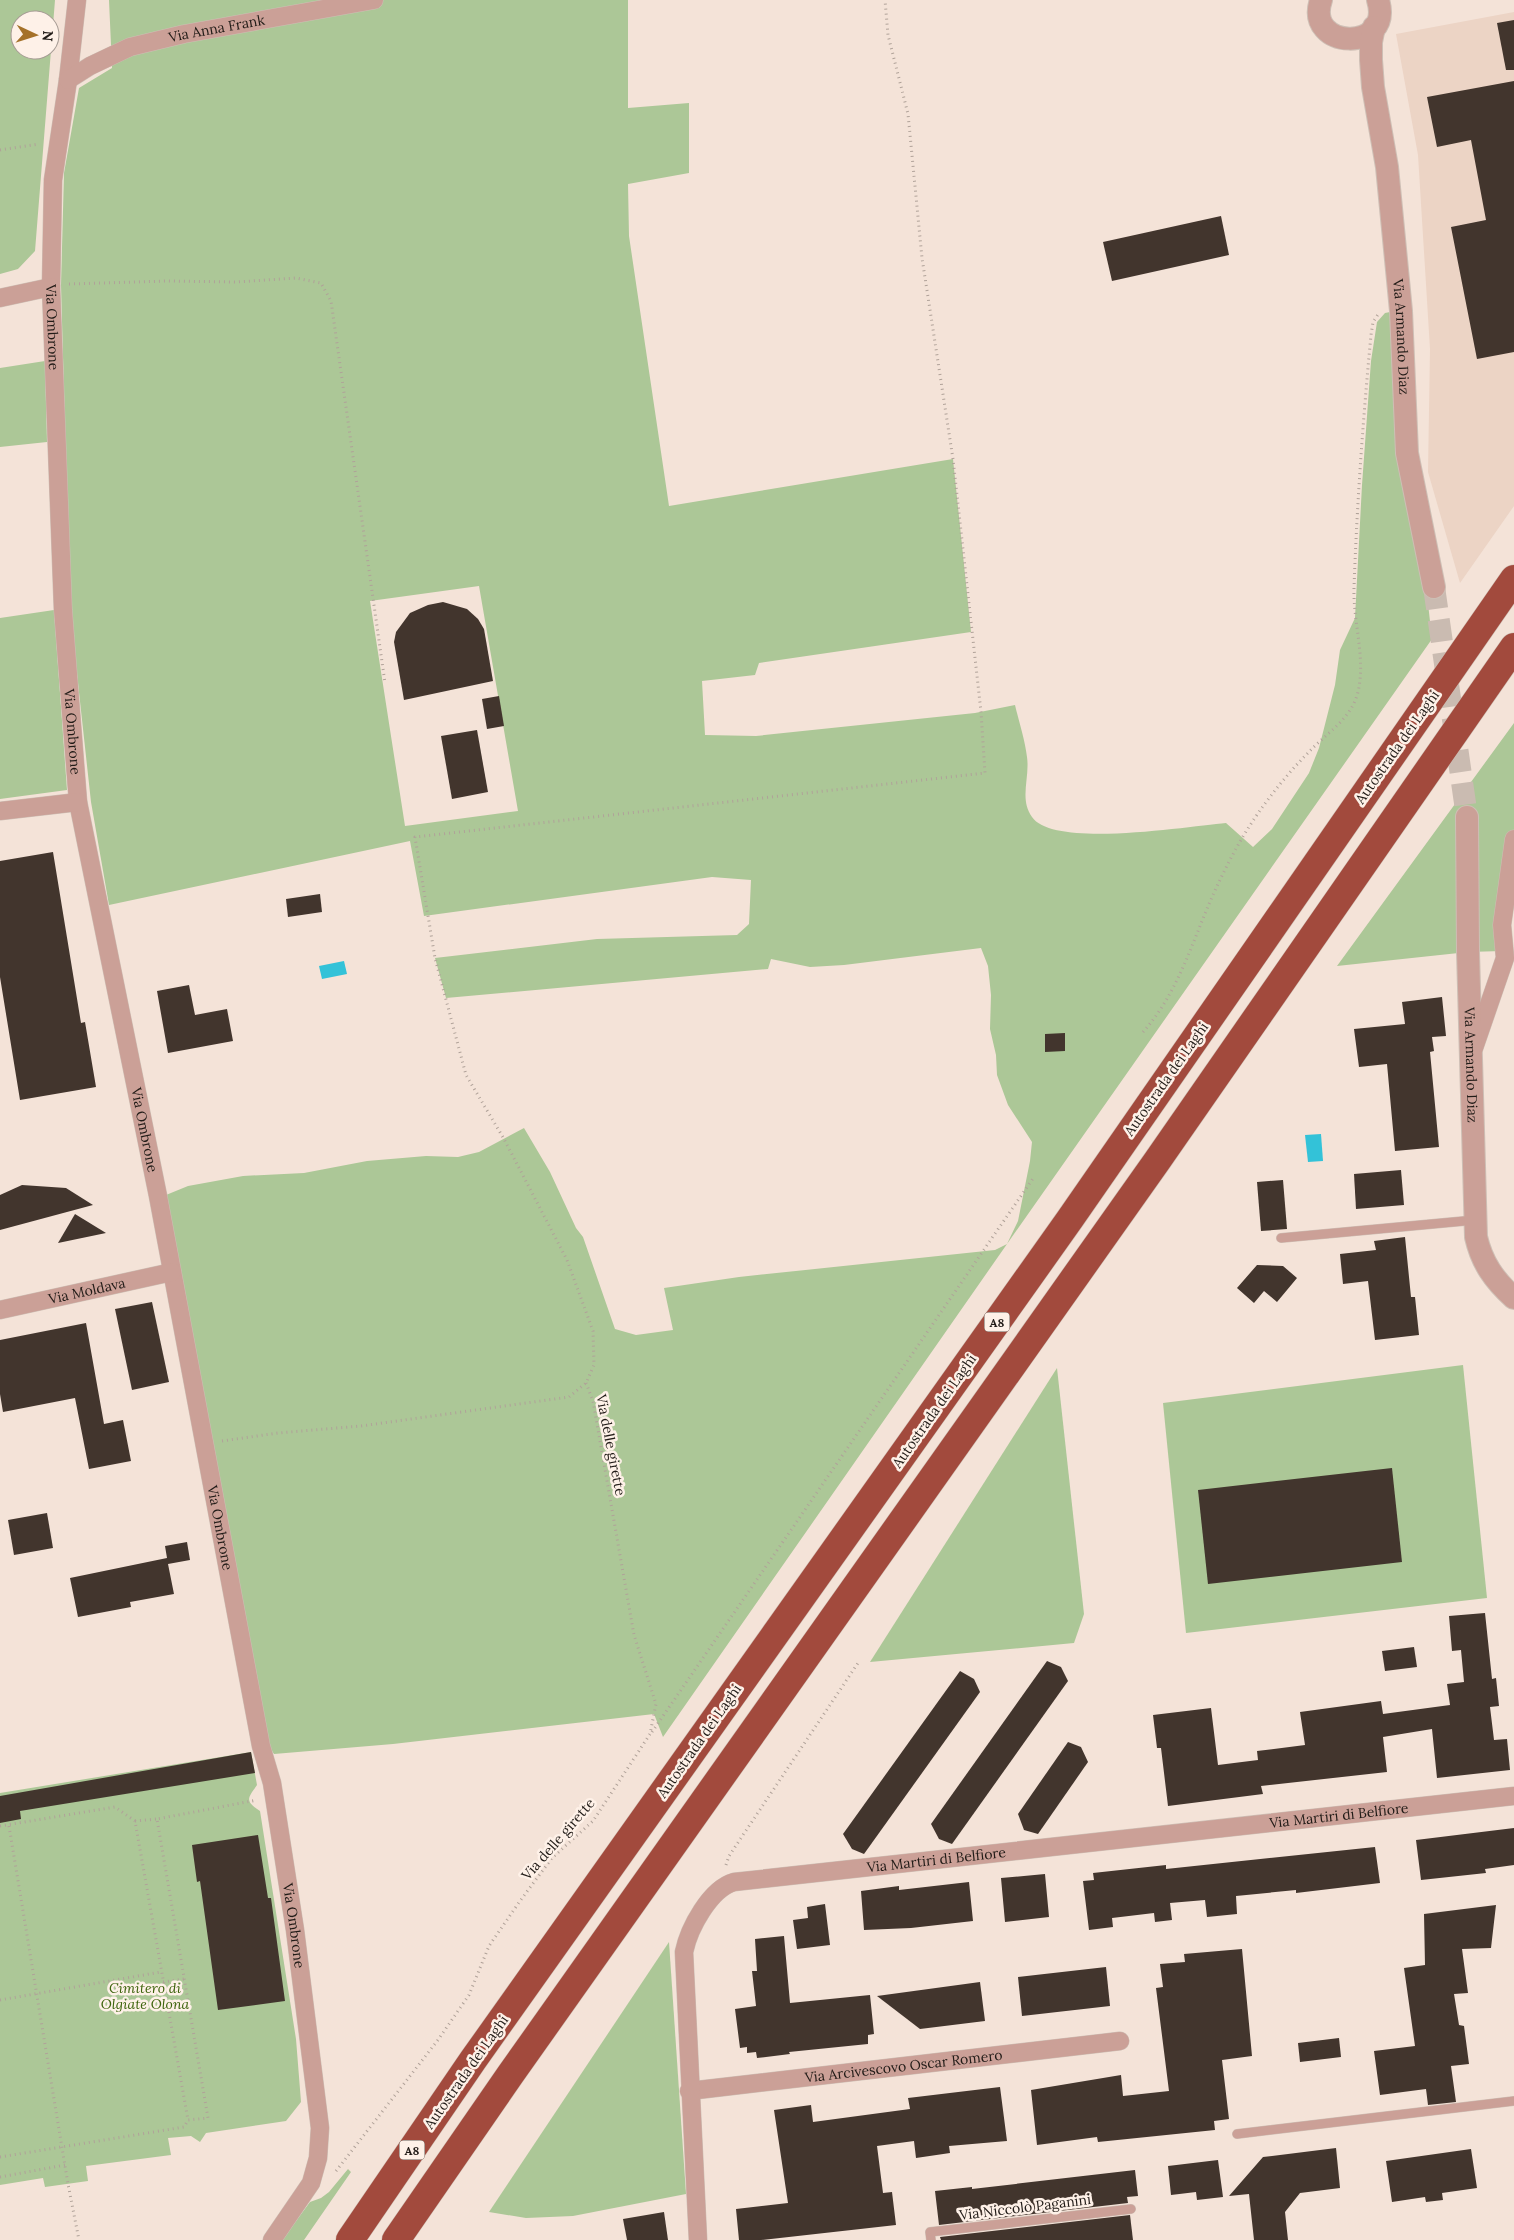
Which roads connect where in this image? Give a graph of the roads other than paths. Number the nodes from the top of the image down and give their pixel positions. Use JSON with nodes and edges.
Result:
{"nodes":[{"id":1,"x":77,"y":0,"type":"edge"},
{"id":2,"x":374,"y":0,"type":"edge"},
{"id":3,"x":1321,"y":0,"type":"edge"},
{"id":4,"x":1378,"y":0,"type":"edge"},
{"id":5,"x":1374,"y":27,"type":"junction"},
{"id":6,"x":1342,"y":39,"type":"junction"},
{"id":7,"x":68,"y":80,"type":"junction"},
{"id":8,"x":1373,"y":87,"type":"junction"},
{"id":9,"x":51,"y":287,"type":"junction"},
{"id":10,"x":0,"y":298,"type":"edge"},
{"id":11,"x":1514,"y":580,"type":"edge"},
{"id":12,"x":1434,"y":586,"type":"tunnel mouth"},
{"id":13,"x":1514,"y":646,"type":"edge"},
{"id":14,"x":78,"y":802,"type":"junction"},
{"id":15,"x":0,"y":811,"type":"edge"},
{"id":16,"x":1467,"y":818,"type":"tunnel mouth"},
{"id":17,"x":1514,"y":839,"type":"edge"},
{"id":18,"x":1510,"y":954,"type":"edge"},
{"id":19,"x":1470,"y":1059,"type":"junction"},
{"id":20,"x":1475,"y":1220,"type":"junction"},
{"id":21,"x":1281,"y":1238,"type":"dead end"},
{"id":22,"x":172,"y":1272,"type":"junction"},
{"id":23,"x":1514,"y":1298,"type":"edge"},
{"id":24,"x":0,"y":1310,"type":"edge"},
{"id":25,"x":1514,"y":1796,"type":"edge"},
{"id":26,"x":1120,"y":2041,"type":"dead end"},
{"id":27,"x":689,"y":2091,"type":"junction"},
{"id":28,"x":1514,"y":2101,"type":"edge"},
{"id":29,"x":1237,"y":2134,"type":"dead end"},
{"id":30,"x":1130,"y":2209,"type":"dead end"},
{"id":31,"x":272,"y":2240,"type":"edge"},
{"id":32,"x":350,"y":2240,"type":"edge"},
{"id":33,"x":396,"y":2240,"type":"edge"},
{"id":34,"x":698,"y":2240,"type":"edge"},
{"id":35,"x":931,"y":2240,"type":"edge"}],
"edges":[{"from":1,"to":7,"type":"street","name":"Via Ombrone"},
{"from":2,"to":7,"type":"street","name":"Via Anna Frank"},
{"from":3,"to":6,"type":"street","name":"Via Armando Diaz"},
{"from":4,"to":5,"type":"street","name":"Via Armando Diaz"},
{"from":5,"to":6,"type":"street"},
{"from":5,"to":8,"type":"street","name":"Via Armando Diaz"},
{"from":6,"to":8,"type":"street","name":"Via Armando Diaz"},
{"from":7,"to":9,"type":"street","name":"Via Ombrone"},
{"from":8,"to":12,"type":"street","name":"Via Armando Diaz"},
{"from":9,"to":10,"type":"street"},
{"from":9,"to":14,"type":"street","name":"Via Ombrone"},
{"from":11,"to":32,"type":"highway","name":"Autostrada dei Laghi","number":"A8"},
{"from":13,"to":33,"type":"highway"},
{"from":14,"to":15,"type":"street"},
{"from":14,"to":22,"type":"street","name":"Via Ombrone"},
{"from":16,"to":19,"type":"street","name":"Via Armando Diaz"},
{"from":17,"to":18,"type":"street"},
{"from":18,"to":19,"type":"street"},
{"from":19,"to":20,"type":"street","name":"Via Armando Diaz"},
{"from":20,"to":21,"type":"lane"},
{"from":20,"to":23,"type":"street","name":"Via Armando Diaz"},
{"from":22,"to":24,"type":"street","name":"Via Moldava"},
{"from":22,"to":31,"type":"street","name":"Via Ombrone"},
{"from":25,"to":27,"type":"street","name":"Via Martiri di Belfiore"},
{"from":26,"to":27,"type":"street","name":"Via Arcivescovo Oscar Romero"},
{"from":27,"to":34,"type":"street"},
{"from":28,"to":29,"type":"lane"},
{"from":30,"to":35,"type":"lane","name":"Via Niccolò Paganini"}]}
